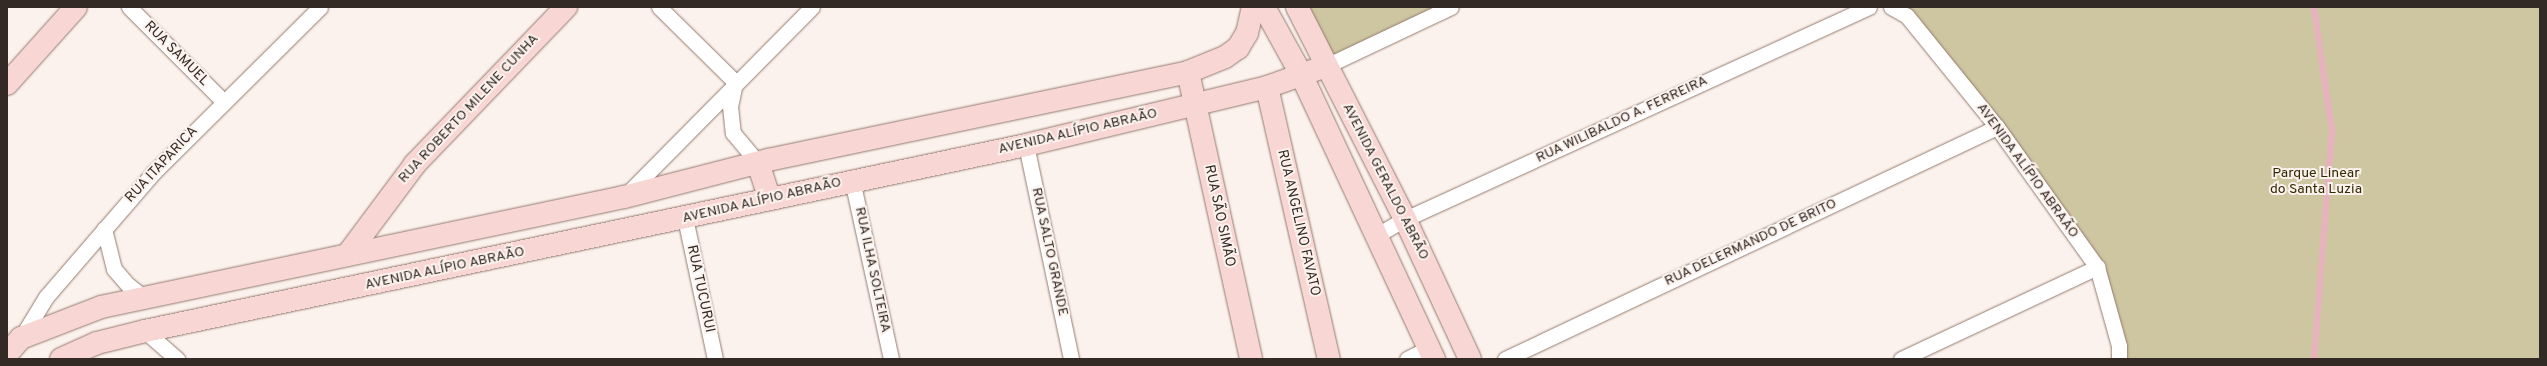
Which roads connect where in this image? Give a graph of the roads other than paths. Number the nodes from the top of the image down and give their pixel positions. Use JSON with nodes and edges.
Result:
{"nodes":[{"id":1,"x":76,"y":7,"type":"edge"},
{"id":2,"x":129,"y":7,"type":"edge"},
{"id":3,"x":320,"y":7,"type":"edge"},
{"id":4,"x":566,"y":7,"type":"edge"},
{"id":5,"x":659,"y":7,"type":"edge"},
{"id":6,"x":812,"y":7,"type":"edge"},
{"id":7,"x":1253,"y":7,"type":"edge"},
{"id":8,"x":1264,"y":7,"type":"edge"},
{"id":9,"x":1297,"y":7,"type":"edge"},
{"id":10,"x":1451,"y":7,"type":"edge"},
{"id":11,"x":1869,"y":7,"type":"edge"},
{"id":12,"x":1891,"y":7,"type":"edge"},
{"id":13,"x":1326,"y":66,"type":"junction"},
{"id":14,"x":1188,"y":72,"type":"junction"},
{"id":15,"x":1301,"y":74,"type":"junction"},
{"id":16,"x":735,"y":82,"type":"junction"},
{"id":17,"x":7,"y":84,"type":"edge"},
{"id":18,"x":1267,"y":87,"type":"junction"},
{"id":19,"x":222,"y":101,"type":"junction"},
{"id":20,"x":1195,"y":105,"type":"junction"},
{"id":21,"x":1997,"y":127,"type":"junction"},
{"id":22,"x":1026,"y":145,"type":"junction"},
{"id":23,"x":758,"y":162,"type":"junction"},
{"id":24,"x":852,"y":180,"type":"junction"},
{"id":25,"x":624,"y":197,"type":"junction"},
{"id":26,"x":770,"y":199,"type":"junction"},
{"id":27,"x":685,"y":218,"type":"junction"},
{"id":28,"x":1405,"y":219,"type":"junction"},
{"id":29,"x":104,"y":229,"type":"junction"},
{"id":30,"x":1377,"y":235,"type":"junction"},
{"id":31,"x":348,"y":254,"type":"junction"},
{"id":32,"x":2097,"y":267,"type":"junction"},
{"id":33,"x":146,"y":298,"type":"junction"},
{"id":34,"x":145,"y":331,"type":"junction"},
{"id":35,"x":14,"y":346,"type":"edge"},
{"id":36,"x":1431,"y":354,"type":"edge"},
{"id":37,"x":61,"y":359,"type":"edge"},
{"id":38,"x":177,"y":359,"type":"edge"},
{"id":39,"x":715,"y":359,"type":"edge"},
{"id":40,"x":891,"y":359,"type":"edge"},
{"id":41,"x":1071,"y":359,"type":"edge"},
{"id":42,"x":1251,"y":359,"type":"edge"},
{"id":43,"x":1328,"y":359,"type":"edge"},
{"id":44,"x":1407,"y":359,"type":"edge"},
{"id":45,"x":1470,"y":359,"type":"edge"},
{"id":46,"x":1505,"y":359,"type":"edge"},
{"id":47,"x":1901,"y":359,"type":"edge"},
{"id":48,"x":2119,"y":359,"type":"edge"}],
"edges":[{"from":1,"to":17,"type":"street"},
{"from":2,"to":19,"type":"street","name":"RUA SAMUEL"},
{"from":3,"to":19,"type":"street","name":"RUA ITAPARICA"},
{"from":4,"to":31,"type":"street","name":"RUA ROBERTO MILENE CUNHA"},
{"from":5,"to":16,"type":"street"},
{"from":6,"to":16,"type":"street"},
{"from":7,"to":14,"type":"street"},
{"from":8,"to":15,"type":"street","name":"AVENIDA GERALDO ABRÃO"},
{"from":9,"to":13,"type":"street","name":"AVENIDA GERALDO ABRÃO"},
{"from":10,"to":13,"type":"street","name":"AVENIDA ALÍPIO ABRAÃO"},
{"from":11,"to":28,"type":"street","name":"RUA WILIBALDO A. FERREIRA"},
{"from":12,"to":21,"type":"street","name":"AVENIDA ALÍPIO ABRAÃO"},
{"from":13,"to":15,"type":"street","name":"AVENIDA ALÍPIO ABRAÃO"},
{"from":13,"to":28,"type":"street","name":"AVENIDA GERALDO ABRÃO"},
{"from":14,"to":20,"type":"street","name":"RUA SÃO SIMÃO"},
{"from":14,"to":23,"type":"street"},
{"from":15,"to":18,"type":"street","name":"AVENIDA ALÍPIO ABRAÃO"},
{"from":15,"to":30,"type":"street","name":"AVENIDA GERALDO ABRÃO"},
{"from":16,"to":23,"type":"street"},
{"from":16,"to":25,"type":"street"},
{"from":18,"to":20,"type":"street","name":"AVENIDA ALÍPIO ABRAÃO"},
{"from":18,"to":43,"type":"street","name":"RUA ANGELINO FAVATO"},
{"from":19,"to":29,"type":"street","name":"RUA ITAPARICA"},
{"from":20,"to":22,"type":"street","name":"AVENIDA ALÍPIO ABRAÃO"},
{"from":20,"to":42,"type":"street","name":"RUA SÃO SIMÃO"},
{"from":21,"to":32,"type":"street","name":"AVENIDA ALÍPIO ABRAÃO"},
{"from":21,"to":46,"type":"street","name":"RUA DELERMANDO DE BRITO"},
{"from":22,"to":24,"type":"street","name":"AVENIDA ALÍPIO ABRAÃO"},
{"from":22,"to":41,"type":"street","name":"RUA SALTO GRANDE"},
{"from":23,"to":25,"type":"street"},
{"from":23,"to":26,"type":"street"},
{"from":24,"to":26,"type":"street","name":"AVENIDA ALÍPIO ABRAÃO"},
{"from":24,"to":40,"type":"street","name":"RUA ILHA SOLTEIRA"},
{"from":25,"to":31,"type":"street"},
{"from":26,"to":27,"type":"street","name":"AVENIDA ALÍPIO ABRAÃO"},
{"from":27,"to":34,"type":"street","name":"AVENIDA ALÍPIO ABRAÃO"},
{"from":27,"to":39,"type":"street","name":"RUA TUCURUI"},
{"from":28,"to":30,"type":"street","name":"RUA WILIBALDO A. FERREIRA"},
{"from":28,"to":45,"type":"street","name":"AVENIDA GERALDO ABRÃO"},
{"from":29,"to":33,"type":"street"},
{"from":29,"to":35,"type":"street","name":"RUA ITAPARICA"},
{"from":30,"to":36,"type":"street","name":"AVENIDA GERALDO ABRÃO"},
{"from":31,"to":33,"type":"street"},
{"from":32,"to":47,"type":"street"},
{"from":32,"to":48,"type":"street","name":"AVENIDA ALÍPIO ABRAÃO"},
{"from":33,"to":35,"type":"street"},
{"from":34,"to":37,"type":"street","name":"AVENIDA ALÍPIO ABRAÃO"},
{"from":34,"to":38,"type":"street"},
{"from":36,"to":44,"type":"street"}]}
